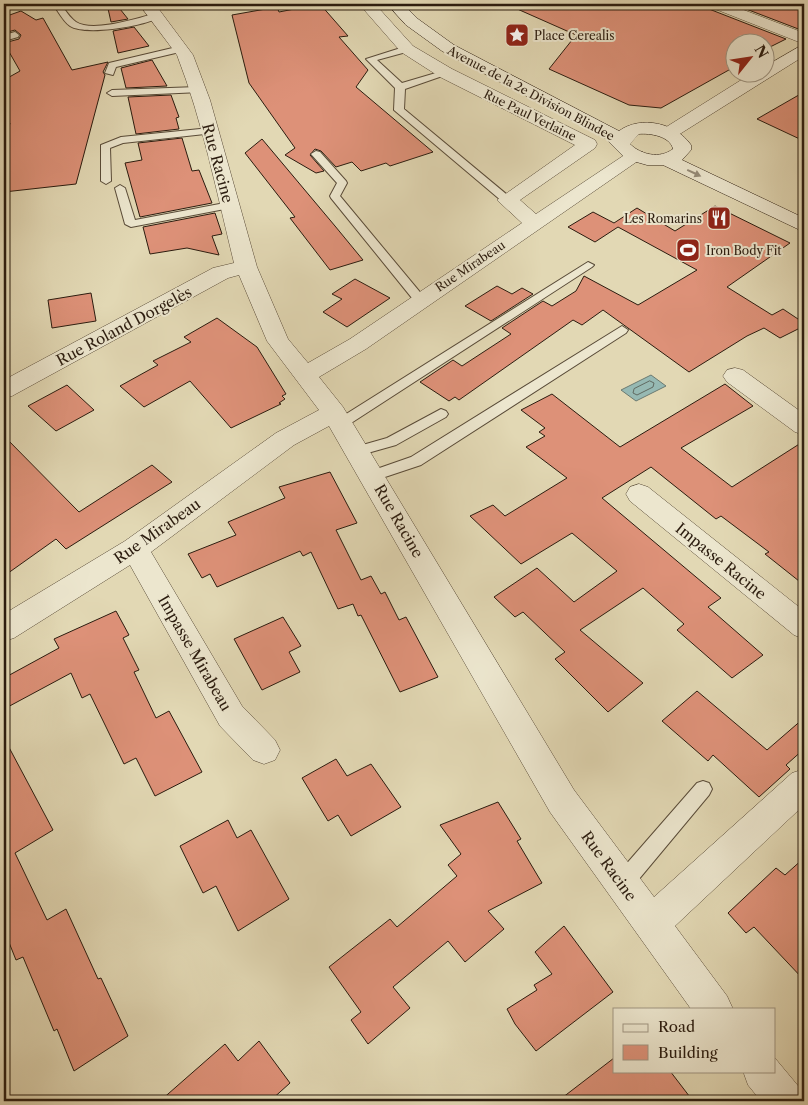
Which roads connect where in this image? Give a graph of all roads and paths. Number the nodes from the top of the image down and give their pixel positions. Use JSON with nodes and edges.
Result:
{"nodes":[{"id":1,"x":57,"y":4,"type":"edge"},
{"id":2,"x":367,"y":4,"type":"edge"},
{"id":3,"x":395,"y":4,"type":"edge"},
{"id":4,"x":410,"y":4,"type":"edge"},
{"id":5,"x":715,"y":4,"type":"edge"},
{"id":6,"x":152,"y":10,"type":"edge"},
{"id":7,"x":15,"y":35,"type":"dead end"},
{"id":8,"x":4,"y":38,"type":"edge"},
{"id":9,"x":804,"y":39,"type":"edge"},
{"id":10,"x":181,"y":49,"type":"junction"},
{"id":11,"x":408,"y":49,"type":"junction"},
{"id":12,"x":804,"y":49,"type":"edge"},
{"id":13,"x":110,"y":73,"type":"dead end"},
{"id":14,"x":446,"y":74,"type":"junction"},
{"id":15,"x":400,"y":87,"type":"junction"},
{"id":16,"x":198,"y":90,"type":"junction"},
{"id":17,"x":112,"y":93,"type":"dead end"},
{"id":18,"x":638,"y":129,"type":"junction"},
{"id":19,"x":210,"y":131,"type":"junction"},
{"id":20,"x":669,"y":133,"type":"junction"},
{"id":21,"x":629,"y":149,"type":"junction"},
{"id":22,"x":682,"y":150,"type":"junction"},
{"id":23,"x":316,"y":154,"type":"dead end"},
{"id":24,"x":665,"y":160,"type":"junction"},
{"id":25,"x":106,"y":181,"type":"dead end"},
{"id":26,"x":120,"y":188,"type":"dead end"},
{"id":27,"x":507,"y":200,"type":"junction"},
{"id":28,"x":230,"y":205,"type":"junction"},
{"id":29,"x":804,"y":211,"type":"edge"},
{"id":30,"x":535,"y":223,"type":"junction"},
{"id":31,"x":804,"y":226,"type":"edge"},
{"id":32,"x":588,"y":265,"type":"dead end"},
{"id":33,"x":246,"y":267,"type":"junction"},
{"id":34,"x":420,"y":300,"type":"junction"},
{"id":35,"x":622,"y":330,"type":"dead end"},
{"id":36,"x":304,"y":376,"type":"junction"},
{"id":37,"x":735,"y":376,"type":"dead end"},
{"id":38,"x":4,"y":390,"type":"edge"},
{"id":39,"x":441,"y":414,"type":"dead end"},
{"id":40,"x":337,"y":419,"type":"junction"},
{"id":41,"x":804,"y":426,"type":"edge"},
{"id":42,"x":357,"y":451,"type":"junction"},
{"id":43,"x":373,"y":476,"type":"junction"},
{"id":44,"x":639,"y":494,"type":"dead end"},
{"id":45,"x":135,"y":549,"type":"junction"},
{"id":46,"x":804,"y":627,"type":"edge"},
{"id":47,"x":4,"y":629,"type":"edge"},
{"id":48,"x":264,"y":750,"type":"dead end"},
{"id":49,"x":804,"y":784,"type":"edge"},
{"id":50,"x":703,"y":789,"type":"dead end"},
{"id":51,"x":622,"y":884,"type":"junction"},
{"id":52,"x":651,"y":924,"type":"junction"},
{"id":53,"x":713,"y":1008,"type":"edge"},
{"id":54,"x":763,"y":1072,"type":"edge"},
{"id":55,"x":785,"y":1101,"type":"edge"}],
"edges":[{"from":1,"to":6,"type":"lane"},
{"from":2,"to":11,"type":"street","name":"Rue Paul Verlaine"},
{"from":3,"to":21,"type":"street","name":"Avenue de la 2e Division Blindee"},
{"from":4,"to":18,"type":"street","name":"Avenue de la 2e Division Blindee"},
{"from":5,"to":9,"type":"street"},
{"from":6,"to":10,"type":"street","name":"Rue Racine"},
{"from":7,"to":8,"type":"lane"},
{"from":10,"to":13,"type":"lane"},
{"from":10,"to":16,"type":"street","name":"Rue Racine"},
{"from":11,"to":14,"type":"street","name":"Rue Paul Verlaine"},
{"from":11,"to":15,"type":"lane"},
{"from":12,"to":20,"type":"street"},
{"from":14,"to":15,"type":"lane"},
{"from":14,"to":27,"type":"street","name":"Rue Paul Verlaine"},
{"from":15,"to":27,"type":"lane"},
{"from":16,"to":17,"type":"lane"},
{"from":16,"to":19,"type":"street","name":"Rue Racine"},
{"from":18,"to":20,"type":"street","name":"Avenue de la 2e Division Blindee"},
{"from":18,"to":21,"type":"street","name":"Rue Mirabeau"},
{"from":19,"to":25,"type":"lane"},
{"from":19,"to":28,"type":"street","name":"Rue Racine"},
{"from":20,"to":22,"type":"street"},
{"from":21,"to":24,"type":"street"},
{"from":21,"to":30,"type":"street","name":"Rue Mirabeau"},
{"from":22,"to":24,"type":"street"},
{"from":22,"to":29,"type":"street"},
{"from":23,"to":34,"type":"lane"},
{"from":24,"to":31,"type":"street","one_way":true},
{"from":26,"to":28,"type":"lane"},
{"from":27,"to":30,"type":"street"},
{"from":28,"to":33,"type":"street","name":"Rue Racine"},
{"from":30,"to":34,"type":"street","name":"Rue Mirabeau"},
{"from":32,"to":40,"type":"lane"},
{"from":33,"to":36,"type":"street","name":"Rue Racine"},
{"from":33,"to":38,"type":"street","name":"Rue Roland Dorgelès"},
{"from":34,"to":36,"type":"street","name":"Rue Mirabeau"},
{"from":35,"to":43,"type":"lane"},
{"from":36,"to":40,"type":"street","name":"Rue Racine"},
{"from":37,"to":41,"type":"street"},
{"from":39,"to":42,"type":"lane"},
{"from":40,"to":42,"type":"street","name":"Rue Racine"},
{"from":40,"to":45,"type":"street","name":"Rue Mirabeau"},
{"from":42,"to":43,"type":"street","name":"Rue Racine"},
{"from":43,"to":51,"type":"street","name":"Rue Racine"},
{"from":44,"to":46,"type":"street","name":"Impasse Racine"},
{"from":45,"to":47,"type":"street","name":"Rue Mirabeau"},
{"from":45,"to":48,"type":"street","name":"Impasse Mirabeau"},
{"from":49,"to":52,"type":"street"},
{"from":50,"to":51,"type":"lane"},
{"from":51,"to":52,"type":"street","name":"Rue Racine"},
{"from":52,"to":53,"type":"street","name":"Rue Racine"},
{"from":54,"to":55,"type":"street"}]}
